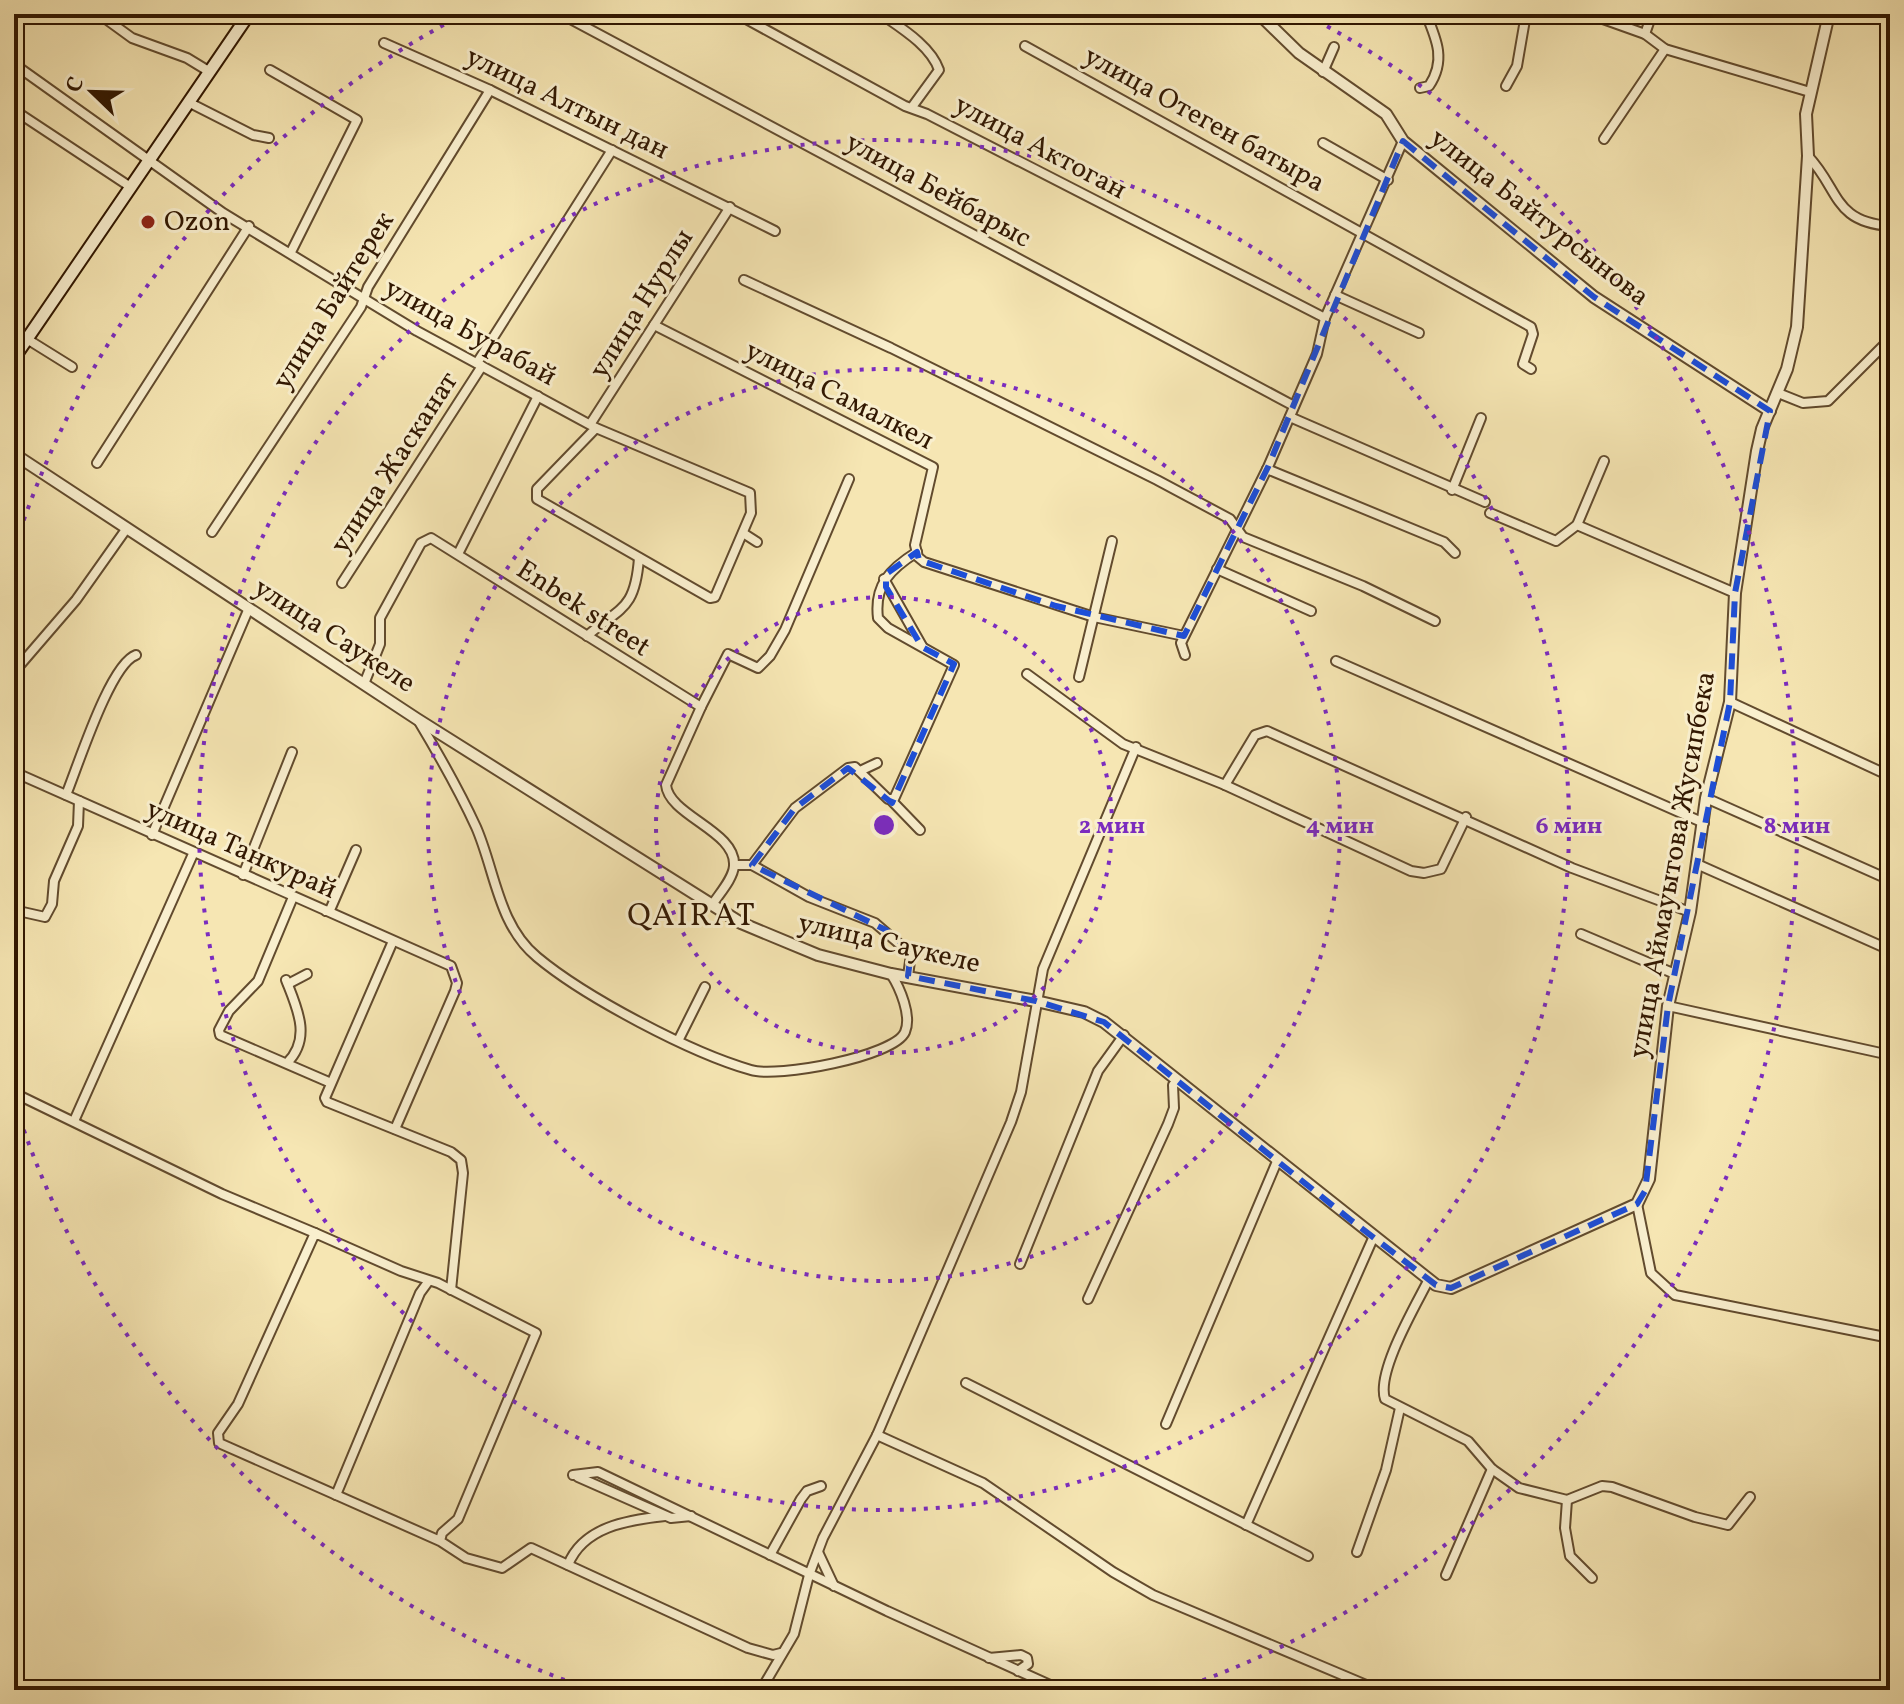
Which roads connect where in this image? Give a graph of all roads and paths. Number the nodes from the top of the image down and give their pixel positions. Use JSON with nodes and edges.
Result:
{"nodes":[{"id":1,"x":99,"y":14,"type":"edge"},
{"id":2,"x":249,"y":14,"type":"edge"},
{"id":3,"x":561,"y":14,"type":"edge"},
{"id":4,"x":737,"y":14,"type":"edge"},
{"id":5,"x":881,"y":14,"type":"edge"},
{"id":6,"x":1259,"y":14,"type":"edge"},
{"id":7,"x":1426,"y":14,"type":"edge"},
{"id":8,"x":1526,"y":14,"type":"edge"},
{"id":9,"x":1589,"y":14,"type":"edge"},
{"id":10,"x":1652,"y":14,"type":"edge"},
{"id":11,"x":1829,"y":14,"type":"edge"},
{"id":12,"x":1645,"y":34,"type":"junction"},
{"id":13,"x":384,"y":43,"type":"dead end"},
{"id":14,"x":1025,"y":46,"type":"dead end"},
{"id":15,"x":1334,"y":47,"type":"dead end"},
{"id":16,"x":1665,"y":49,"type":"junction"},
{"id":17,"x":14,"y":64,"type":"edge"},
{"id":18,"x":270,"y":70,"type":"dead end"},
{"id":19,"x":210,"y":72,"type":"junction"},
{"id":20,"x":1323,"y":72,"type":"junction"},
{"id":21,"x":1506,"y":86,"type":"dead end"},
{"id":22,"x":1420,"y":88,"type":"dead end"},
{"id":23,"x":490,"y":90,"type":"junction"},
{"id":24,"x":1810,"y":92,"type":"junction"},
{"id":25,"x":188,"y":102,"type":"junction"},
{"id":26,"x":912,"y":107,"type":"junction"},
{"id":27,"x":14,"y":110,"type":"edge"},
{"id":28,"x":269,"y":138,"type":"dead end"},
{"id":29,"x":1604,"y":139,"type":"dead end"},
{"id":30,"x":1403,"y":141,"type":"junction"},
{"id":31,"x":1323,"y":143,"type":"dead end"},
{"id":32,"x":612,"y":150,"type":"junction"},
{"id":33,"x":1808,"y":156,"type":"junction"},
{"id":34,"x":148,"y":159,"type":"junction"},
{"id":35,"x":1388,"y":180,"type":"junction"},
{"id":36,"x":129,"y":186,"type":"junction"},
{"id":37,"x":730,"y":207,"type":"junction"},
{"id":38,"x":249,"y":226,"type":"junction"},
{"id":39,"x":1890,"y":226,"type":"edge"},
{"id":40,"x":775,"y":231,"type":"dead end"},
{"id":41,"x":1362,"y":232,"type":"junction"},
{"id":42,"x":291,"y":252,"type":"junction"},
{"id":43,"x":744,"y":280,"type":"dead end"},
{"id":44,"x":1335,"y":295,"type":"junction"},
{"id":45,"x":364,"y":299,"type":"junction"},
{"id":46,"x":1325,"y":318,"type":"junction"},
{"id":47,"x":654,"y":325,"type":"junction"},
{"id":48,"x":1419,"y":333,"type":"dead end"},
{"id":49,"x":27,"y":339,"type":"junction"},
{"id":50,"x":1890,"y":339,"type":"edge"},
{"id":51,"x":1880,"y":350,"type":"junction"},
{"id":52,"x":1890,"y":354,"type":"edge"},
{"id":53,"x":14,"y":358,"type":"edge"},
{"id":54,"x":480,"y":365,"type":"junction"},
{"id":55,"x":72,"y":367,"type":"dead end"},
{"id":56,"x":1531,"y":369,"type":"dead end"},
{"id":57,"x":1778,"y":393,"type":"junction"},
{"id":58,"x":538,"y":396,"type":"junction"},
{"id":59,"x":1294,"y":406,"type":"junction"},
{"id":60,"x":1770,"y":411,"type":"junction"},
{"id":61,"x":1290,"y":417,"type":"junction"},
{"id":62,"x":1481,"y":418,"type":"dead end"},
{"id":63,"x":593,"y":425,"type":"junction"},
{"id":64,"x":14,"y":454,"type":"edge"},
{"id":65,"x":1604,"y":461,"type":"dead end"},
{"id":66,"x":97,"y":463,"type":"dead end"},
{"id":67,"x":1267,"y":469,"type":"junction"},
{"id":68,"x":849,"y":479,"type":"dead end"},
{"id":69,"x":1452,"y":490,"type":"junction"},
{"id":70,"x":1485,"y":502,"type":"dead end"},
{"id":71,"x":1490,"y":513,"type":"dead end"},
{"id":72,"x":1577,"y":525,"type":"junction"},
{"id":73,"x":127,"y":528,"type":"junction"},
{"id":74,"x":1237,"y":529,"type":"junction"},
{"id":75,"x":212,"y":532,"type":"dead end"},
{"id":76,"x":743,"y":533,"type":"junction"},
{"id":77,"x":1112,"y":541,"type":"dead end"},
{"id":78,"x":757,"y":542,"type":"dead end"},
{"id":79,"x":917,"y":552,"type":"junction"},
{"id":80,"x":1455,"y":553,"type":"dead end"},
{"id":81,"x":458,"y":554,"type":"junction"},
{"id":82,"x":639,"y":558,"type":"junction"},
{"id":83,"x":1217,"y":569,"type":"junction"},
{"id":84,"x":884,"y":579,"type":"junction"},
{"id":85,"x":342,"y":583,"type":"dead end"},
{"id":86,"x":1735,"y":593,"type":"junction"},
{"id":87,"x":249,"y":608,"type":"junction"},
{"id":88,"x":1311,"y":611,"type":"dead end"},
{"id":89,"x":1094,"y":617,"type":"junction"},
{"id":90,"x":1435,"y":621,"type":"dead end"},
{"id":91,"x":587,"y":636,"type":"junction"},
{"id":92,"x":1184,"y":636,"type":"junction"},
{"id":93,"x":922,"y":647,"type":"junction"},
{"id":94,"x":136,"y":655,"type":"dead end"},
{"id":95,"x":1185,"y":655,"type":"dead end"},
{"id":96,"x":1336,"y":661,"type":"dead end"},
{"id":97,"x":14,"y":672,"type":"edge"},
{"id":98,"x":1027,"y":674,"type":"dead end"},
{"id":99,"x":1079,"y":677,"type":"dead end"},
{"id":100,"x":364,"y":684,"type":"junction"},
{"id":101,"x":1730,"y":702,"type":"junction"},
{"id":102,"x":701,"y":707,"type":"junction"},
{"id":103,"x":417,"y":719,"type":"junction"},
{"id":104,"x":1136,"y":747,"type":"junction"},
{"id":105,"x":292,"y":752,"type":"dead end"},
{"id":106,"x":877,"y":763,"type":"dead end"},
{"id":107,"x":860,"y":771,"type":"junction"},
{"id":108,"x":14,"y":772,"type":"edge"},
{"id":109,"x":1890,"y":776,"type":"edge"},
{"id":110,"x":1225,"y":785,"type":"junction"},
{"id":111,"x":66,"y":795,"type":"junction"},
{"id":112,"x":1706,"y":798,"type":"junction"},
{"id":113,"x":891,"y":800,"type":"junction"},
{"id":114,"x":79,"y":801,"type":"junction"},
{"id":115,"x":1466,"y":817,"type":"junction"},
{"id":116,"x":1704,"y":823,"type":"junction"},
{"id":117,"x":920,"y":830,"type":"dead end"},
{"id":118,"x":152,"y":835,"type":"junction"},
{"id":119,"x":356,"y":850,"type":"dead end"},
{"id":120,"x":193,"y":854,"type":"junction"},
{"id":121,"x":734,"y":865,"type":"junction"},
{"id":122,"x":752,"y":865,"type":"junction"},
{"id":123,"x":1699,"y":865,"type":"junction"},
{"id":124,"x":243,"y":875,"type":"junction"},
{"id":125,"x":1890,"y":880,"type":"edge"},
{"id":126,"x":293,"y":897,"type":"junction"},
{"id":127,"x":712,"y":905,"type":"junction"},
{"id":128,"x":14,"y":910,"type":"edge"},
{"id":129,"x":325,"y":911,"type":"junction"},
{"id":130,"x":1690,"y":912,"type":"junction"},
{"id":131,"x":1581,"y":934,"type":"dead end"},
{"id":132,"x":393,"y":941,"type":"junction"},
{"id":133,"x":1890,"y":950,"type":"edge"},
{"id":134,"x":307,"y":974,"type":"dead end"},
{"id":135,"x":891,"y":974,"type":"junction"},
{"id":136,"x":1675,"y":974,"type":"junction"},
{"id":137,"x":908,"y":976,"type":"junction"},
{"id":138,"x":705,"y":987,"type":"dead end"},
{"id":139,"x":1036,"y":1001,"type":"junction"},
{"id":140,"x":1668,"y":1006,"type":"junction"},
{"id":141,"x":1124,"y":1035,"type":"junction"},
{"id":142,"x":679,"y":1039,"type":"junction"},
{"id":143,"x":1890,"y":1055,"type":"edge"},
{"id":144,"x":287,"y":1063,"type":"junction"},
{"id":145,"x":1178,"y":1080,"type":"junction"},
{"id":146,"x":331,"y":1083,"type":"junction"},
{"id":147,"x":14,"y":1093,"type":"edge"},
{"id":148,"x":74,"y":1121,"type":"junction"},
{"id":149,"x":395,"y":1129,"type":"junction"},
{"id":150,"x":1278,"y":1159,"type":"junction"},
{"id":151,"x":1637,"y":1204,"type":"junction"},
{"id":152,"x":315,"y":1233,"type":"junction"},
{"id":153,"x":1374,"y":1236,"type":"junction"},
{"id":154,"x":1020,"y":1264,"type":"dead end"},
{"id":155,"x":452,"y":1275,"type":"junction"},
{"id":156,"x":1429,"y":1279,"type":"junction"},
{"id":157,"x":428,"y":1282,"type":"junction"},
{"id":158,"x":438,"y":1283,"type":"junction"},
{"id":159,"x":451,"y":1290,"type":"junction"},
{"id":160,"x":1088,"y":1299,"type":"dead end"},
{"id":161,"x":1890,"y":1338,"type":"edge"},
{"id":162,"x":966,"y":1383,"type":"dead end"},
{"id":163,"x":1400,"y":1408,"type":"junction"},
{"id":164,"x":1166,"y":1424,"type":"dead end"},
{"id":165,"x":877,"y":1435,"type":"junction"},
{"id":166,"x":1492,"y":1469,"type":"junction"},
{"id":167,"x":821,"y":1486,"type":"dead end"},
{"id":168,"x":336,"y":1495,"type":"junction"},
{"id":169,"x":1750,"y":1497,"type":"dead end"},
{"id":170,"x":1567,"y":1500,"type":"junction"},
{"id":171,"x":665,"y":1516,"type":"junction"},
{"id":172,"x":691,"y":1516,"type":"junction"},
{"id":173,"x":1246,"y":1525,"type":"junction"},
{"id":174,"x":440,"y":1541,"type":"junction"},
{"id":175,"x":818,"y":1552,"type":"junction"},
{"id":176,"x":1357,"y":1552,"type":"dead end"},
{"id":177,"x":770,"y":1555,"type":"junction"},
{"id":178,"x":1308,"y":1556,"type":"dead end"},
{"id":179,"x":568,"y":1565,"type":"junction"},
{"id":180,"x":809,"y":1575,"type":"junction"},
{"id":181,"x":1446,"y":1575,"type":"dead end"},
{"id":182,"x":1592,"y":1578,"type":"dead end"},
{"id":183,"x":835,"y":1587,"type":"junction"},
{"id":184,"x":781,"y":1653,"type":"junction"},
{"id":185,"x":987,"y":1658,"type":"junction"},
{"id":186,"x":1017,"y":1671,"type":"junction"},
{"id":187,"x":761,"y":1690,"type":"edge"},
{"id":188,"x":1061,"y":1690,"type":"edge"},
{"id":189,"x":1378,"y":1690,"type":"edge"}],
"edges":[{"from":1,"to":19,"type":"street"},
{"from":2,"to":19,"type":"main road"},
{"from":3,"to":59,"type":"street","name":"улица Бейбарыс"},
{"from":4,"to":26,"type":"street","name":"улица Актоган"},
{"from":5,"to":26,"type":"street"},
{"from":6,"to":20,"type":"street","name":"улица Байтурсынова"},
{"from":7,"to":22,"type":"street"},
{"from":8,"to":21,"type":"street"},
{"from":9,"to":12,"type":"street"},
{"from":10,"to":12,"type":"street"},
{"from":11,"to":24,"type":"street","name":"улица Аймауытова Жусипбека"},
{"from":12,"to":16,"type":"street"},
{"from":13,"to":23,"type":"street","name":"улица Алтын дан"},
{"from":14,"to":41,"type":"street","name":"улица Отеген батыра"},
{"from":15,"to":20,"type":"street"},
{"from":16,"to":24,"type":"street"},
{"from":16,"to":29,"type":"street"},
{"from":17,"to":34,"type":"street","name":"улица Бурабай"},
{"from":18,"to":42,"type":"street"},
{"from":19,"to":25,"type":"main road"},
{"from":20,"to":30,"type":"street","name":"улица Байтурсынова"},
{"from":23,"to":32,"type":"street","name":"улица Алтын дан"},
{"from":23,"to":45,"type":"street","name":"улица Байтерек"},
{"from":24,"to":33,"type":"street","name":"улица Аймауытова Жусипбека"},
{"from":25,"to":28,"type":"street"},
{"from":25,"to":34,"type":"main road"},
{"from":26,"to":46,"type":"street","name":"улица Актоган"},
{"from":27,"to":36,"type":"street"},
{"from":30,"to":35,"type":"street"},
{"from":30,"to":60,"type":"street","name":"улица Байтурсынова"},
{"from":31,"to":35,"type":"street"},
{"from":32,"to":37,"type":"street","name":"улица Алтын дан"},
{"from":32,"to":54,"type":"street","name":"улица Жасканат"},
{"from":33,"to":39,"type":"street"},
{"from":33,"to":57,"type":"street","name":"улица Аймауытова Жусипбека"},
{"from":34,"to":36,"type":"main road"},
{"from":34,"to":38,"type":"street","name":"улица Бурабай"},
{"from":35,"to":41,"type":"street"},
{"from":36,"to":49,"type":"main road"},
{"from":37,"to":40,"type":"street","name":"улица Алтын дан"},
{"from":37,"to":47,"type":"street","name":"улица Нурлы"},
{"from":38,"to":42,"type":"street","name":"улица Бурабай"},
{"from":38,"to":66,"type":"street"},
{"from":41,"to":44,"type":"street"},
{"from":41,"to":56,"type":"street","name":"улица Отеген батыра"},
{"from":42,"to":45,"type":"street","name":"улица Бурабай"},
{"from":43,"to":74,"type":"street"},
{"from":44,"to":46,"type":"street"},
{"from":44,"to":48,"type":"street"},
{"from":45,"to":54,"type":"street","name":"улица Бурабай"},
{"from":45,"to":75,"type":"street","name":"улица Байтерек"},
{"from":46,"to":59,"type":"street"},
{"from":47,"to":63,"type":"street","name":"улица Нурлы"},
{"from":47,"to":79,"type":"street","name":"улица Самалкел"},
{"from":49,"to":53,"type":"main road"},
{"from":49,"to":55,"type":"street"},
{"from":50,"to":51,"type":"street"},
{"from":51,"to":52,"type":"street"},
{"from":51,"to":57,"type":"street"},
{"from":54,"to":58,"type":"street","name":"улица Бурабай"},
{"from":54,"to":85,"type":"street","name":"улица Жасканат"},
{"from":57,"to":60,"type":"street","name":"улица Аймауытова Жусипбека"},
{"from":58,"to":63,"type":"street","name":"улица Бурабай"},
{"from":58,"to":81,"type":"street"},
{"from":59,"to":61,"type":"street"},
{"from":60,"to":86,"type":"street","name":"улица Аймауытова Жусипбека"},
{"from":61,"to":67,"type":"street"},
{"from":61,"to":69,"type":"street"},
{"from":62,"to":69,"type":"street"},
{"from":63,"to":76,"type":"street","name":"улица Бурабай"},
{"from":63,"to":82,"type":"street","name":"улица Нурлы"},
{"from":64,"to":73,"type":"street","name":"улица Саукеле"},
{"from":65,"to":72,"type":"street"},
{"from":67,"to":74,"type":"street"},
{"from":67,"to":80,"type":"street"},
{"from":68,"to":102,"type":"street"},
{"from":69,"to":70,"type":"street"},
{"from":71,"to":72,"type":"street"},
{"from":72,"to":86,"type":"street"},
{"from":73,"to":87,"type":"street","name":"улица Саукеле"},
{"from":73,"to":97,"type":"street"},
{"from":74,"to":83,"type":"street"},
{"from":74,"to":90,"type":"street"},
{"from":76,"to":78,"type":"street"},
{"from":76,"to":82,"type":"street"},
{"from":77,"to":89,"type":"street"},
{"from":79,"to":84,"type":"street"},
{"from":79,"to":89,"type":"street"},
{"from":81,"to":91,"type":"street","name":"Enbek street"},
{"from":81,"to":100,"type":"street","name":"Enbek street"},
{"from":82,"to":91,"type":"street"},
{"from":83,"to":88,"type":"street"},
{"from":83,"to":92,"type":"street"},
{"from":84,"to":93,"type":"street"},
{"from":84,"to":93,"type":"street"},
{"from":86,"to":101,"type":"street","name":"улица Аймауытова Жусипбека"},
{"from":87,"to":100,"type":"street","name":"улица Саукеле"},
{"from":87,"to":118,"type":"street"},
{"from":89,"to":92,"type":"street"},
{"from":89,"to":99,"type":"street"},
{"from":91,"to":102,"type":"street","name":"Enbek street"},
{"from":92,"to":95,"type":"street"},
{"from":93,"to":113,"type":"street"},
{"from":94,"to":111,"type":"street"},
{"from":96,"to":116,"type":"street"},
{"from":98,"to":104,"type":"street"},
{"from":100,"to":103,"type":"street","name":"улица Саукеле"},
{"from":101,"to":109,"type":"street"},
{"from":101,"to":112,"type":"street","name":"улица Аймауытова Жусипбека"},
{"from":102,"to":121,"type":"street"},
{"from":103,"to":127,"type":"street","name":"улица Саукеле"},
{"from":103,"to":142,"type":"street"},
{"from":104,"to":110,"type":"street"},
{"from":104,"to":139,"type":"street"},
{"from":105,"to":124,"type":"street"},
{"from":106,"to":107,"type":"street"},
{"from":107,"to":113,"type":"street"},
{"from":107,"to":122,"type":"street"},
{"from":108,"to":111,"type":"street","name":"улица Танкурай"},
{"from":110,"to":115,"type":"street"},
{"from":110,"to":115,"type":"street"},
{"from":111,"to":114,"type":"street","name":"улица Танкурай"},
{"from":112,"to":116,"type":"street","name":"улица Аймауытова Жусипбека"},
{"from":112,"to":125,"type":"street"},
{"from":113,"to":117,"type":"street"},
{"from":114,"to":118,"type":"street","name":"улица Танкурай"},
{"from":114,"to":128,"type":"street"},
{"from":115,"to":130,"type":"street"},
{"from":116,"to":123,"type":"street","name":"улица Аймауытова Жусипбека"},
{"from":118,"to":120,"type":"street","name":"улица Танкурай"},
{"from":119,"to":129,"type":"street"},
{"from":120,"to":124,"type":"street","name":"улица Танкурай"},
{"from":120,"to":148,"type":"street"},
{"from":121,"to":122,"type":"street"},
{"from":121,"to":127,"type":"street"},
{"from":122,"to":137,"type":"street"},
{"from":123,"to":130,"type":"street","name":"улица Аймауытова Жусипбека"},
{"from":123,"to":133,"type":"street"},
{"from":124,"to":126,"type":"street","name":"улица Танкурай"},
{"from":126,"to":129,"type":"street","name":"улица Танкурай"},
{"from":126,"to":144,"type":"street"},
{"from":127,"to":135,"type":"street","name":"улица Саукеле"},
{"from":129,"to":132,"type":"street","name":"улица Танкурай"},
{"from":130,"to":136,"type":"street","name":"улица Аймауытова Жусипбека"},
{"from":131,"to":136,"type":"street"},
{"from":132,"to":146,"type":"street"},
{"from":132,"to":149,"type":"street","name":"улица Танкурай"},
{"from":134,"to":144,"type":"street"},
{"from":135,"to":137,"type":"street","name":"улица Саукеле"},
{"from":135,"to":142,"type":"street"},
{"from":136,"to":140,"type":"street","name":"улица Аймауытова Жусипбека"},
{"from":137,"to":139,"type":"street","name":"улица Саукеле"},
{"from":138,"to":142,"type":"street"},
{"from":139,"to":141,"type":"street","name":"улица Саукеле"},
{"from":139,"to":165,"type":"street"},
{"from":140,"to":143,"type":"street"},
{"from":140,"to":151,"type":"street","name":"улица Аймауытова Жусипбека"},
{"from":141,"to":145,"type":"street","name":"улица Саукеле"},
{"from":141,"to":154,"type":"street"},
{"from":144,"to":146,"type":"street"},
{"from":145,"to":150,"type":"street","name":"улица Саукеле"},
{"from":145,"to":160,"type":"street"},
{"from":146,"to":149,"type":"street"},
{"from":147,"to":148,"type":"street"},
{"from":148,"to":152,"type":"street"},
{"from":149,"to":155,"type":"street"},
{"from":150,"to":153,"type":"street","name":"улица Саукеле"},
{"from":150,"to":164,"type":"street"},
{"from":151,"to":156,"type":"street"},
{"from":151,"to":161,"type":"street"},
{"from":152,"to":157,"type":"street"},
{"from":152,"to":168,"type":"street"},
{"from":153,"to":156,"type":"street","name":"улица Саукеле"},
{"from":153,"to":173,"type":"street"},
{"from":155,"to":158,"type":"street"},
{"from":155,"to":159,"type":"street"},
{"from":156,"to":163,"type":"street"},
{"from":157,"to":158,"type":"street"},
{"from":157,"to":168,"type":"street"},
{"from":158,"to":159,"type":"street"},
{"from":159,"to":174,"type":"street"},
{"from":162,"to":173,"type":"street"},
{"from":163,"to":166,"type":"street"},
{"from":163,"to":176,"type":"street"},
{"from":165,"to":175,"type":"street"},
{"from":165,"to":189,"type":"street"},
{"from":166,"to":170,"type":"street"},
{"from":166,"to":181,"type":"street"},
{"from":167,"to":177,"type":"street"},
{"from":168,"to":174,"type":"street"},
{"from":169,"to":170,"type":"street"},
{"from":170,"to":182,"type":"street"},
{"from":171,"to":172,"type":"street"},
{"from":171,"to":172,"type":"street"},
{"from":171,"to":179,"type":"street"},
{"from":172,"to":177,"type":"street"},
{"from":173,"to":178,"type":"street"},
{"from":174,"to":179,"type":"street"},
{"from":175,"to":180,"type":"street"},
{"from":175,"to":183,"type":"street"},
{"from":177,"to":180,"type":"street"},
{"from":179,"to":184,"type":"street"},
{"from":180,"to":183,"type":"street"},
{"from":180,"to":184,"type":"street"},
{"from":183,"to":185,"type":"street"},
{"from":184,"to":187,"type":"street"},
{"from":185,"to":186,"type":"street"},
{"from":185,"to":186,"type":"street"},
{"from":186,"to":188,"type":"street"}]}
